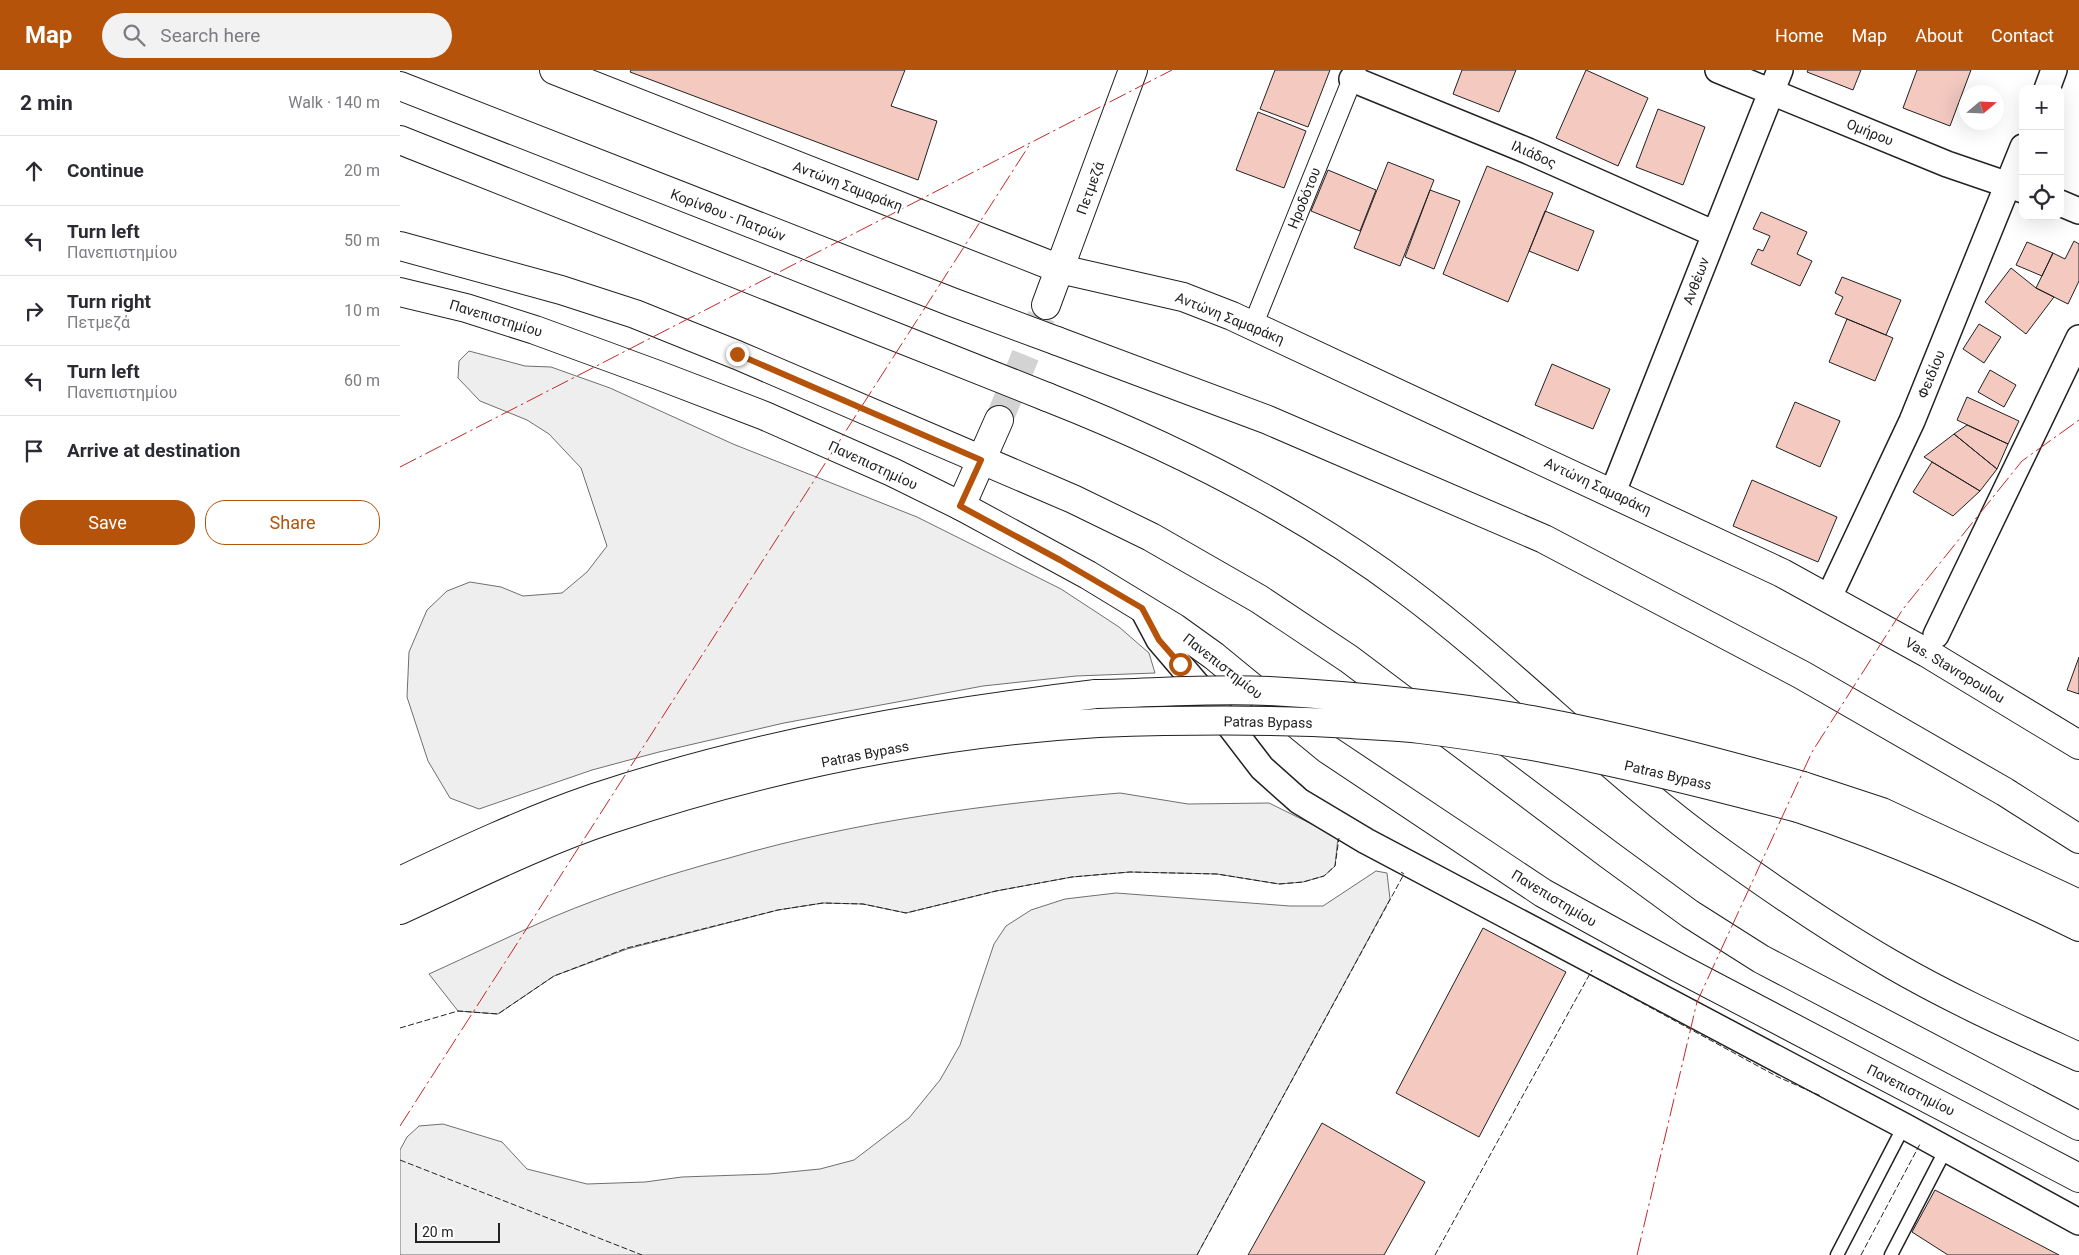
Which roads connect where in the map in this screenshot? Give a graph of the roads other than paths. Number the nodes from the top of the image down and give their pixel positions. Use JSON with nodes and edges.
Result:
{"nodes":[{"id":1,"x":554,"y":70,"type":"edge"},
{"id":2,"x":1133,"y":70,"type":"edge"},
{"id":3,"x":1718,"y":70,"type":"edge"},
{"id":4,"x":2054,"y":70,"type":"edge"},
{"id":5,"x":1354,"y":74,"type":"edge"},
{"id":6,"x":589,"y":77,"type":"edge"},
{"id":7,"x":1776,"y":81,"type":"edge"},
{"id":8,"x":2048,"y":85,"type":"edge"},
{"id":9,"x":408,"y":90,"type":"edge"},
{"id":10,"x":400,"y":140,"type":"edge"},
{"id":11,"x":2019,"y":167,"type":"edge"},
{"id":12,"x":2015,"y":187,"type":"edge"},
{"id":13,"x":2064,"y":204,"type":"edge"},
{"id":14,"x":2079,"y":211,"type":"edge"},
{"id":15,"x":1714,"y":234,"type":"junction"},
{"id":16,"x":400,"y":246,"type":"edge"},
{"id":17,"x":1060,"y":269,"type":"junction"},
{"id":18,"x":400,"y":292,"type":"edge"},
{"id":19,"x":1046,"y":305,"type":"tunnel mouth"},
{"id":20,"x":1254,"y":325,"type":"junction"},
{"id":21,"x":2079,"y":338,"type":"edge"},
{"id":22,"x":1000,"y":420,"type":"tunnel mouth"},
{"id":23,"x":981,"y":460,"type":"junction"},
{"id":24,"x":1613,"y":492,"type":"junction"},
{"id":25,"x":960,"y":506,"type":"junction"},
{"id":26,"x":1829,"y":597,"type":"junction"},
{"id":27,"x":1142,"y":608,"type":"junction"},
{"id":28,"x":1936,"y":635,"type":"dead end"},
{"id":29,"x":2079,"y":746,"type":"edge"},
{"id":30,"x":1800,"y":797,"type":"junction"},
{"id":31,"x":2079,"y":840,"type":"edge"},
{"id":32,"x":400,"y":881,"type":"edge"},
{"id":33,"x":2079,"y":904,"type":"edge"},
{"id":34,"x":400,"y":910,"type":"edge"},
{"id":35,"x":2079,"y":927,"type":"edge"},
{"id":36,"x":2079,"y":1058,"type":"edge"},
{"id":37,"x":1904,"y":1126,"type":"junction"},
{"id":38,"x":2079,"y":1126,"type":"edge"},
{"id":39,"x":1946,"y":1148,"type":"junction"},
{"id":40,"x":2079,"y":1178,"type":"edge"},
{"id":41,"x":2079,"y":1222,"type":"edge"},
{"id":42,"x":1837,"y":1255,"type":"edge"},
{"id":43,"x":1891,"y":1255,"type":"edge"}],
"edges":[{"from":1,"to":6,"type":"main road","name":"Αντώνη Σαμαράκη"},
{"from":2,"to":17,"type":"main road","name":"Πετμεζά"},
{"from":3,"to":7,"type":"street","name":"Ομήρου"},
{"from":4,"to":8,"type":"street"},
{"from":5,"to":15,"type":"street","name":"Ιλιάδος"},
{"from":5,"to":20,"type":"street","name":"Ηροδότου"},
{"from":6,"to":17,"type":"main road","name":"Αντώνη Σαμαράκη"},
{"from":7,"to":12,"type":"street","name":"Ομήρου"},
{"from":7,"to":15,"type":"street","name":"Ανθέων"},
{"from":9,"to":31,"type":"main road","name":"Κορίνθου - Πατρών"},
{"from":10,"to":36,"type":"main road"},
{"from":11,"to":12,"type":"street","name":"Φειδίου"},
{"from":12,"to":26,"type":"street","name":"Φειδίου"},
{"from":13,"to":14,"type":"street"},
{"from":15,"to":24,"type":"street","name":"Ανθέων"},
{"from":16,"to":23,"type":"main road"},
{"from":17,"to":19,"type":"main road","name":"Πετμεζά"},
{"from":17,"to":20,"type":"main road","name":"Αντώνη Σαμαράκη"},
{"from":18,"to":25,"type":"main road","name":"Πανεπιστημίου"},
{"from":20,"to":24,"type":"main road","name":"Αντώνη Σαμαράκη"},
{"from":21,"to":28,"type":"street"},
{"from":22,"to":23,"type":"main road"},
{"from":23,"to":25,"type":"main road"},
{"from":23,"to":38,"type":"main road"},
{"from":24,"to":26,"type":"main road","name":"Αντώνη Σαμαράκη"},
{"from":25,"to":27,"type":"main road","name":"Πανεπιστημίου"},
{"from":26,"to":29,"type":"main road","name":"Vas. Stavropoulou"},
{"from":27,"to":37,"type":"street"},
{"from":27,"to":40,"type":"main road","name":"Πανεπιστημίου"},
{"from":30,"to":32,"type":"main road","name":"Patras Bypass","bridge":true},
{"from":30,"to":33,"type":"main road","name":"Patras Bypass"},
{"from":30,"to":34,"type":"main road","name":"Patras Bypass","bridge":true},
{"from":30,"to":35,"type":"main road","name":"Patras Bypass"},
{"from":37,"to":39,"type":"street"},
{"from":37,"to":42,"type":"lane"},
{"from":39,"to":41,"type":"street"},
{"from":39,"to":43,"type":"lane"}]}
